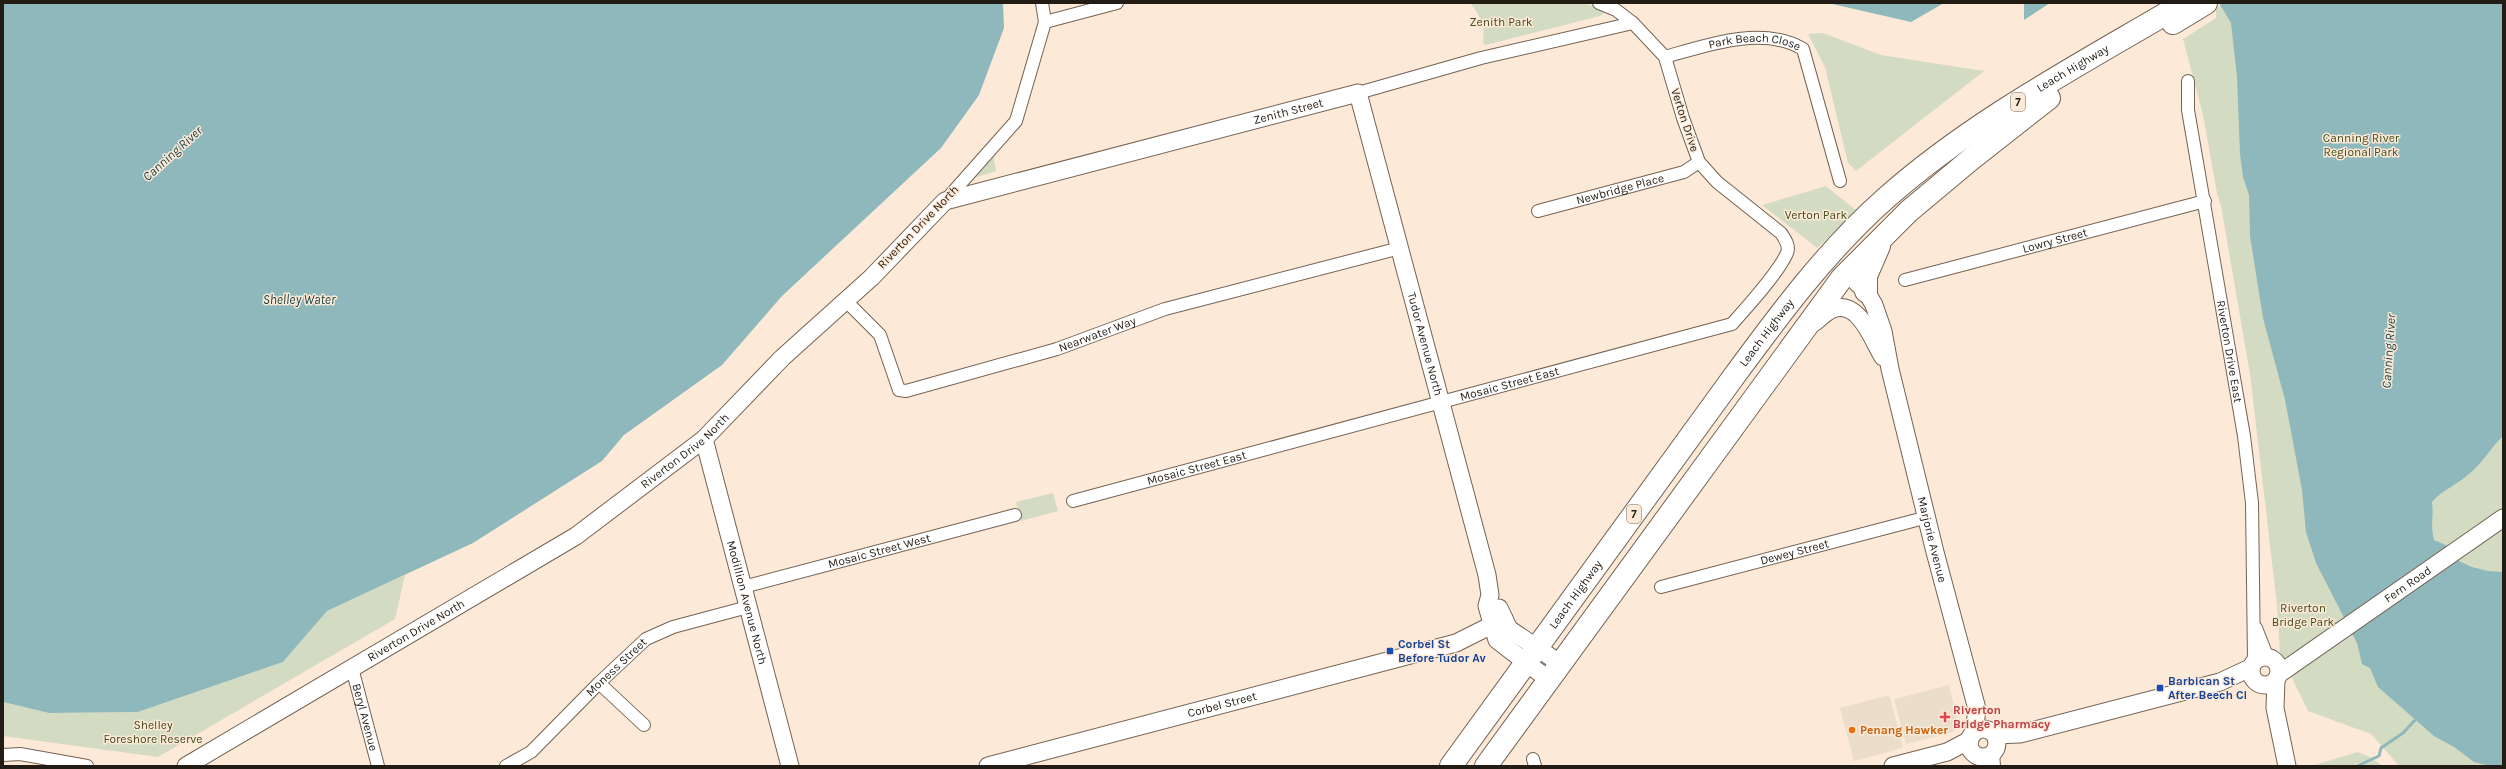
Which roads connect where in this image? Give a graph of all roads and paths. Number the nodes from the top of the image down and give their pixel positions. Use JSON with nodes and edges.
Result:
{"nodes":[{"id":1,"x":1042,"y":3,"type":"edge"},
{"id":2,"x":1117,"y":3,"type":"edge"},
{"id":3,"x":1599,"y":3,"type":"edge"},
{"id":4,"x":2184,"y":3,"type":"edge"},
{"id":5,"x":2206,"y":3,"type":"edge"},
{"id":6,"x":1045,"y":22,"type":"junction"},
{"id":7,"x":1632,"y":23,"type":"junction"},
{"id":8,"x":2160,"y":24,"type":"junction"},
{"id":9,"x":1665,"y":57,"type":"junction"},
{"id":10,"x":2188,"y":81,"type":"dead end"},
{"id":11,"x":1358,"y":93,"type":"junction"},
{"id":12,"x":1699,"y":162,"type":"junction"},
{"id":13,"x":1840,"y":181,"type":"dead end"},
{"id":14,"x":945,"y":201,"type":"junction"},
{"id":15,"x":2205,"y":201,"type":"junction"},
{"id":16,"x":1538,"y":211,"type":"dead end"},
{"id":17,"x":1886,"y":233,"type":"junction"},
{"id":18,"x":1787,"y":241,"type":"joint"},
{"id":19,"x":1400,"y":248,"type":"junction"},
{"id":20,"x":1842,"y":278,"type":"junction"},
{"id":21,"x":1905,"y":280,"type":"dead end"},
{"id":22,"x":1801,"y":288,"type":"junction"},
{"id":23,"x":1866,"y":291,"type":"junction"},
{"id":24,"x":846,"y":301,"type":"junction"},
{"id":25,"x":1803,"y":330,"type":"junction"},
{"id":26,"x":1890,"y":369,"type":"junction"},
{"id":27,"x":1441,"y":404,"type":"junction"},
{"id":28,"x":704,"y":439,"type":"junction"},
{"id":29,"x":1072,"y":501,"type":"dead end"},
{"id":30,"x":1015,"y":515,"type":"dead end"},
{"id":31,"x":1928,"y":517,"type":"junction"},
{"id":32,"x":2503,"y":518,"type":"edge"},
{"id":33,"x":743,"y":587,"type":"junction"},
{"id":34,"x":1661,"y":587,"type":"dead end"},
{"id":35,"x":748,"y":607,"type":"junction"},
{"id":36,"x":1500,"y":628,"type":"junction"},
{"id":37,"x":1531,"y":655,"type":"junction"},
{"id":38,"x":352,"y":668,"type":"junction"},
{"id":39,"x":2264,"y":670,"type":"junction"},
{"id":40,"x":1555,"y":672,"type":"junction"},
{"id":41,"x":599,"y":683,"type":"junction"},
{"id":42,"x":644,"y":725,"type":"dead end"},
{"id":43,"x":1986,"y":748,"type":"edge"},
{"id":44,"x":3,"y":755,"type":"edge"},
{"id":45,"x":88,"y":766,"type":"edge"},
{"id":46,"x":186,"y":766,"type":"edge"},
{"id":47,"x":378,"y":766,"type":"edge"},
{"id":48,"x":506,"y":766,"type":"edge"},
{"id":49,"x":790,"y":766,"type":"edge"},
{"id":50,"x":988,"y":766,"type":"edge"},
{"id":51,"x":1451,"y":766,"type":"edge"},
{"id":52,"x":1486,"y":766,"type":"edge"},
{"id":53,"x":1893,"y":766,"type":"edge"},
{"id":54,"x":2288,"y":766,"type":"edge"}],
"edges":[{"from":1,"to":6,"type":"street","name":"Riverton Drive North"},
{"from":2,"to":6,"type":"street"},
{"from":3,"to":7,"type":"street"},
{"from":4,"to":8,"type":"highway","name":"Leach Highway","number":"7"},
{"from":5,"to":8,"type":"highway","name":"Leach Highway","number":"7"},
{"from":6,"to":14,"type":"street","name":"Riverton Drive North"},
{"from":7,"to":9,"type":"street"},
{"from":7,"to":11,"type":"street","name":"Zenith Street"},
{"from":8,"to":17,"type":"highway","name":"Leach Highway","number":"7"},
{"from":8,"to":22,"type":"highway","name":"Leach Highway","number":"7"},
{"from":9,"to":12,"type":"street","name":"Verton Drive"},
{"from":9,"to":13,"type":"street","name":"Park Beach Close"},
{"from":10,"to":15,"type":"street","name":"Riverton Drive East"},
{"from":11,"to":14,"type":"street","name":"Zenith Street"},
{"from":11,"to":19,"type":"street","name":"Tudor Avenue North"},
{"from":12,"to":16,"type":"street","name":"Newbridge Place"},
{"from":12,"to":18,"type":"street","name":"Verton Drive"},
{"from":14,"to":24,"type":"street","name":"Riverton Drive North"},
{"from":15,"to":21,"type":"street","name":"Lowry Street"},
{"from":15,"to":39,"type":"street","name":"Riverton Drive East"},
{"from":17,"to":20,"type":"highway","name":"Leach Highway","number":"7"},
{"from":17,"to":23,"type":"highway"},
{"from":18,"to":27,"type":"street","name":"Mosaic Street East"},
{"from":19,"to":24,"type":"street","name":"Nearwater Way"},
{"from":19,"to":27,"type":"street","name":"Tudor Avenue North"},
{"from":20,"to":22,"type":"highway"},
{"from":20,"to":23,"type":"street","name":"Marjorie Avenue"},
{"from":20,"to":25,"type":"highway","name":"Leach Highway","number":"7"},
{"from":22,"to":37,"type":"highway","name":"Leach Highway","number":"7"},
{"from":23,"to":26,"type":"street","name":"Marjorie Avenue"},
{"from":24,"to":28,"type":"street","name":"Riverton Drive North"},
{"from":25,"to":26,"type":"street","name":"Marjorie Avenue"},
{"from":25,"to":40,"type":"highway","name":"Leach Highway","number":"7"},
{"from":26,"to":31,"type":"street","name":"Marjorie Avenue"},
{"from":27,"to":29,"type":"street","name":"Mosaic Street East"},
{"from":27,"to":36,"type":"street","name":"Tudor Avenue North"},
{"from":28,"to":33,"type":"street","name":"Modillion Avenue North"},
{"from":28,"to":38,"type":"street","name":"Riverton Drive North"},
{"from":30,"to":33,"type":"street","name":"Mosaic Street West"},
{"from":31,"to":34,"type":"street","name":"Dewey Street"},
{"from":31,"to":43,"type":"street","name":"Marjorie Avenue"},
{"from":32,"to":39,"type":"street","name":"Fern Road"},
{"from":33,"to":35,"type":"street","name":"Modillion Avenue North"},
{"from":35,"to":41,"type":"street","name":"Moness Street"},
{"from":35,"to":49,"type":"street","name":"Modillion Avenue North"},
{"from":36,"to":37,"type":"street","name":"Tudor Avenue North"},
{"from":36,"to":50,"type":"street","name":"Corbel Street"},
{"from":37,"to":40,"type":"street","name":"Tudor Avenue North"},
{"from":37,"to":51,"type":"highway","name":"Leach Highway","number":"7"},
{"from":38,"to":46,"type":"street","name":"Riverton Drive North"},
{"from":38,"to":47,"type":"street","name":"Beryl Avenue"},
{"from":39,"to":43,"type":"street"},
{"from":39,"to":54,"type":"street","name":"Riverton Drive East"},
{"from":40,"to":52,"type":"highway","name":"Leach Highway","number":"7"},
{"from":41,"to":42,"type":"street"},
{"from":41,"to":48,"type":"street","name":"Moness Street"},
{"from":43,"to":53,"type":"street"},
{"from":44,"to":45,"type":"street"}]}
